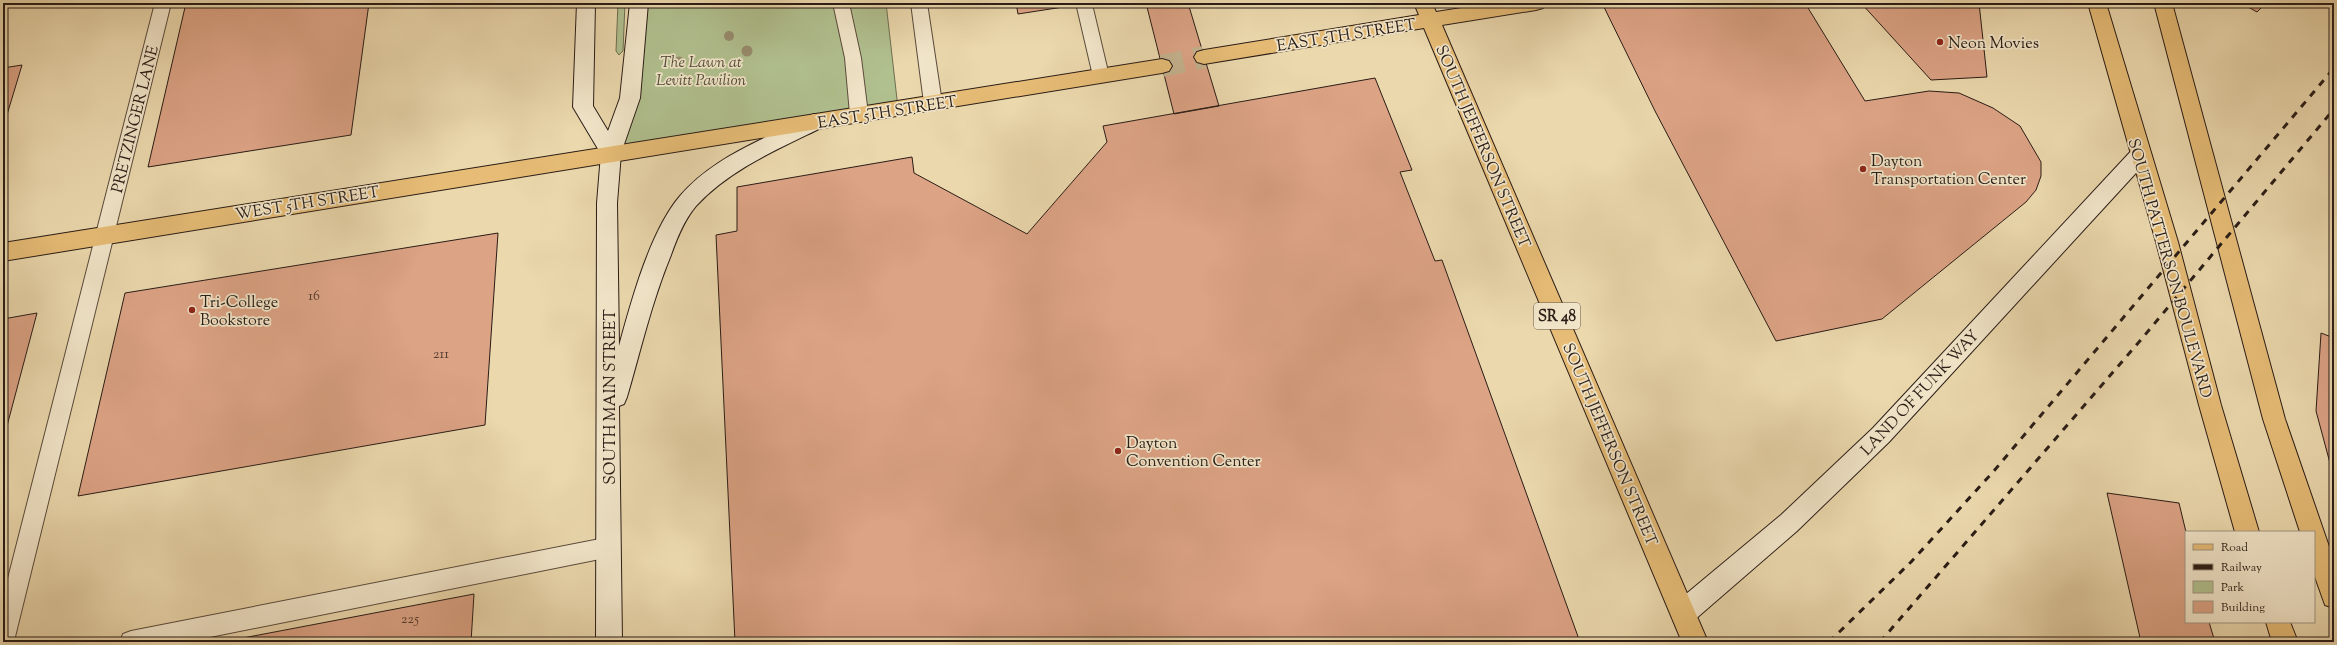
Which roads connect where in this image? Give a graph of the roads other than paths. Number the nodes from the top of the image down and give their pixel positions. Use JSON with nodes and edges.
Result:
{"nodes":[{"id":1,"x":163,"y":3,"type":"edge"},
{"id":2,"x":586,"y":3,"type":"edge"},
{"id":3,"x":639,"y":3,"type":"edge"},
{"id":4,"x":841,"y":3,"type":"edge"},
{"id":5,"x":919,"y":3,"type":"edge"},
{"id":6,"x":1536,"y":3,"type":"edge"},
{"id":7,"x":2096,"y":3,"type":"edge"},
{"id":8,"x":2163,"y":3,"type":"edge"},
{"id":9,"x":1084,"y":4,"type":"edge"},
{"id":10,"x":1427,"y":11,"type":"edge"},
{"id":11,"x":1204,"y":57,"type":"tunnel mouth"},
{"id":12,"x":1162,"y":66,"type":"tunnel mouth"},
{"id":13,"x":1101,"y":76,"type":"junction"},
{"id":14,"x":933,"y":103,"type":"junction"},
{"id":15,"x":859,"y":114,"type":"junction"},
{"id":16,"x":814,"y":122,"type":"junction"},
{"id":17,"x":611,"y":153,"type":"junction"},
{"id":18,"x":2140,"y":155,"type":"junction"},
{"id":19,"x":105,"y":235,"type":"junction"},
{"id":20,"x":3,"y":252,"type":"edge"},
{"id":21,"x":609,"y":424,"type":"junction"},
{"id":22,"x":2247,"y":531,"type":"edge"},
{"id":23,"x":2312,"y":531,"type":"edge"},
{"id":24,"x":2315,"y":541,"type":"edge"},
{"id":25,"x":610,"y":547,"type":"junction"},
{"id":26,"x":2334,"y":596,"type":"edge"},
{"id":27,"x":1683,"y":613,"type":"junction"},
{"id":28,"x":2278,"y":623,"type":"edge"},
{"id":29,"x":3,"y":641,"type":"edge"},
{"id":30,"x":131,"y":642,"type":"edge"},
{"id":31,"x":609,"y":642,"type":"edge"},
{"id":32,"x":1695,"y":642,"type":"edge"},
{"id":33,"x":2285,"y":642,"type":"edge"}],
"edges":[{"from":1,"to":19,"type":"lane","name":"PRETZINGER LANE"},
{"from":2,"to":17,"type":"street"},
{"from":3,"to":17,"type":"street","name":"SOUTH MAIN STREET"},
{"from":4,"to":15,"type":"lane"},
{"from":5,"to":14,"type":"lane"},
{"from":6,"to":10,"type":"main road","name":"EAST 5TH STREET"},
{"from":7,"to":18,"type":"main road","name":"SOUTH PATTERSON BOULEVARD"},
{"from":8,"to":23,"type":"main road"},
{"from":9,"to":13,"type":"lane"},
{"from":10,"to":11,"type":"main road","name":"EAST 5TH STREET"},
{"from":10,"to":27,"type":"main road","name":"SOUTH JEFFERSON STREET","number":"SR 48"},
{"from":12,"to":13,"type":"main road","name":"EAST 5TH STREET"},
{"from":13,"to":14,"type":"main road","name":"EAST 5TH STREET"},
{"from":14,"to":15,"type":"main road","name":"EAST 5TH STREET"},
{"from":15,"to":16,"type":"main road","name":"EAST 5TH STREET"},
{"from":16,"to":17,"type":"main road","name":"EAST 5TH STREET"},
{"from":16,"to":21,"type":"street"},
{"from":17,"to":19,"type":"main road","name":"WEST 5TH STREET"},
{"from":17,"to":21,"type":"street","name":"SOUTH MAIN STREET"},
{"from":18,"to":22,"type":"main road","name":"SOUTH PATTERSON BOULEVARD"},
{"from":18,"to":27,"type":"street","name":"LAND OF FUNK WAY"},
{"from":19,"to":20,"type":"main road","name":"WEST 5TH STREET"},
{"from":19,"to":29,"type":"lane","name":"PRETZINGER LANE"},
{"from":21,"to":25,"type":"street","name":"SOUTH MAIN STREET"},
{"from":24,"to":26,"type":"main road"},
{"from":25,"to":30,"type":"lane"},
{"from":25,"to":31,"type":"street","name":"SOUTH MAIN STREET"},
{"from":27,"to":32,"type":"main road","name":"SOUTH JEFFERSON STREET","number":"SR 48"},
{"from":28,"to":33,"type":"main road"}]}
